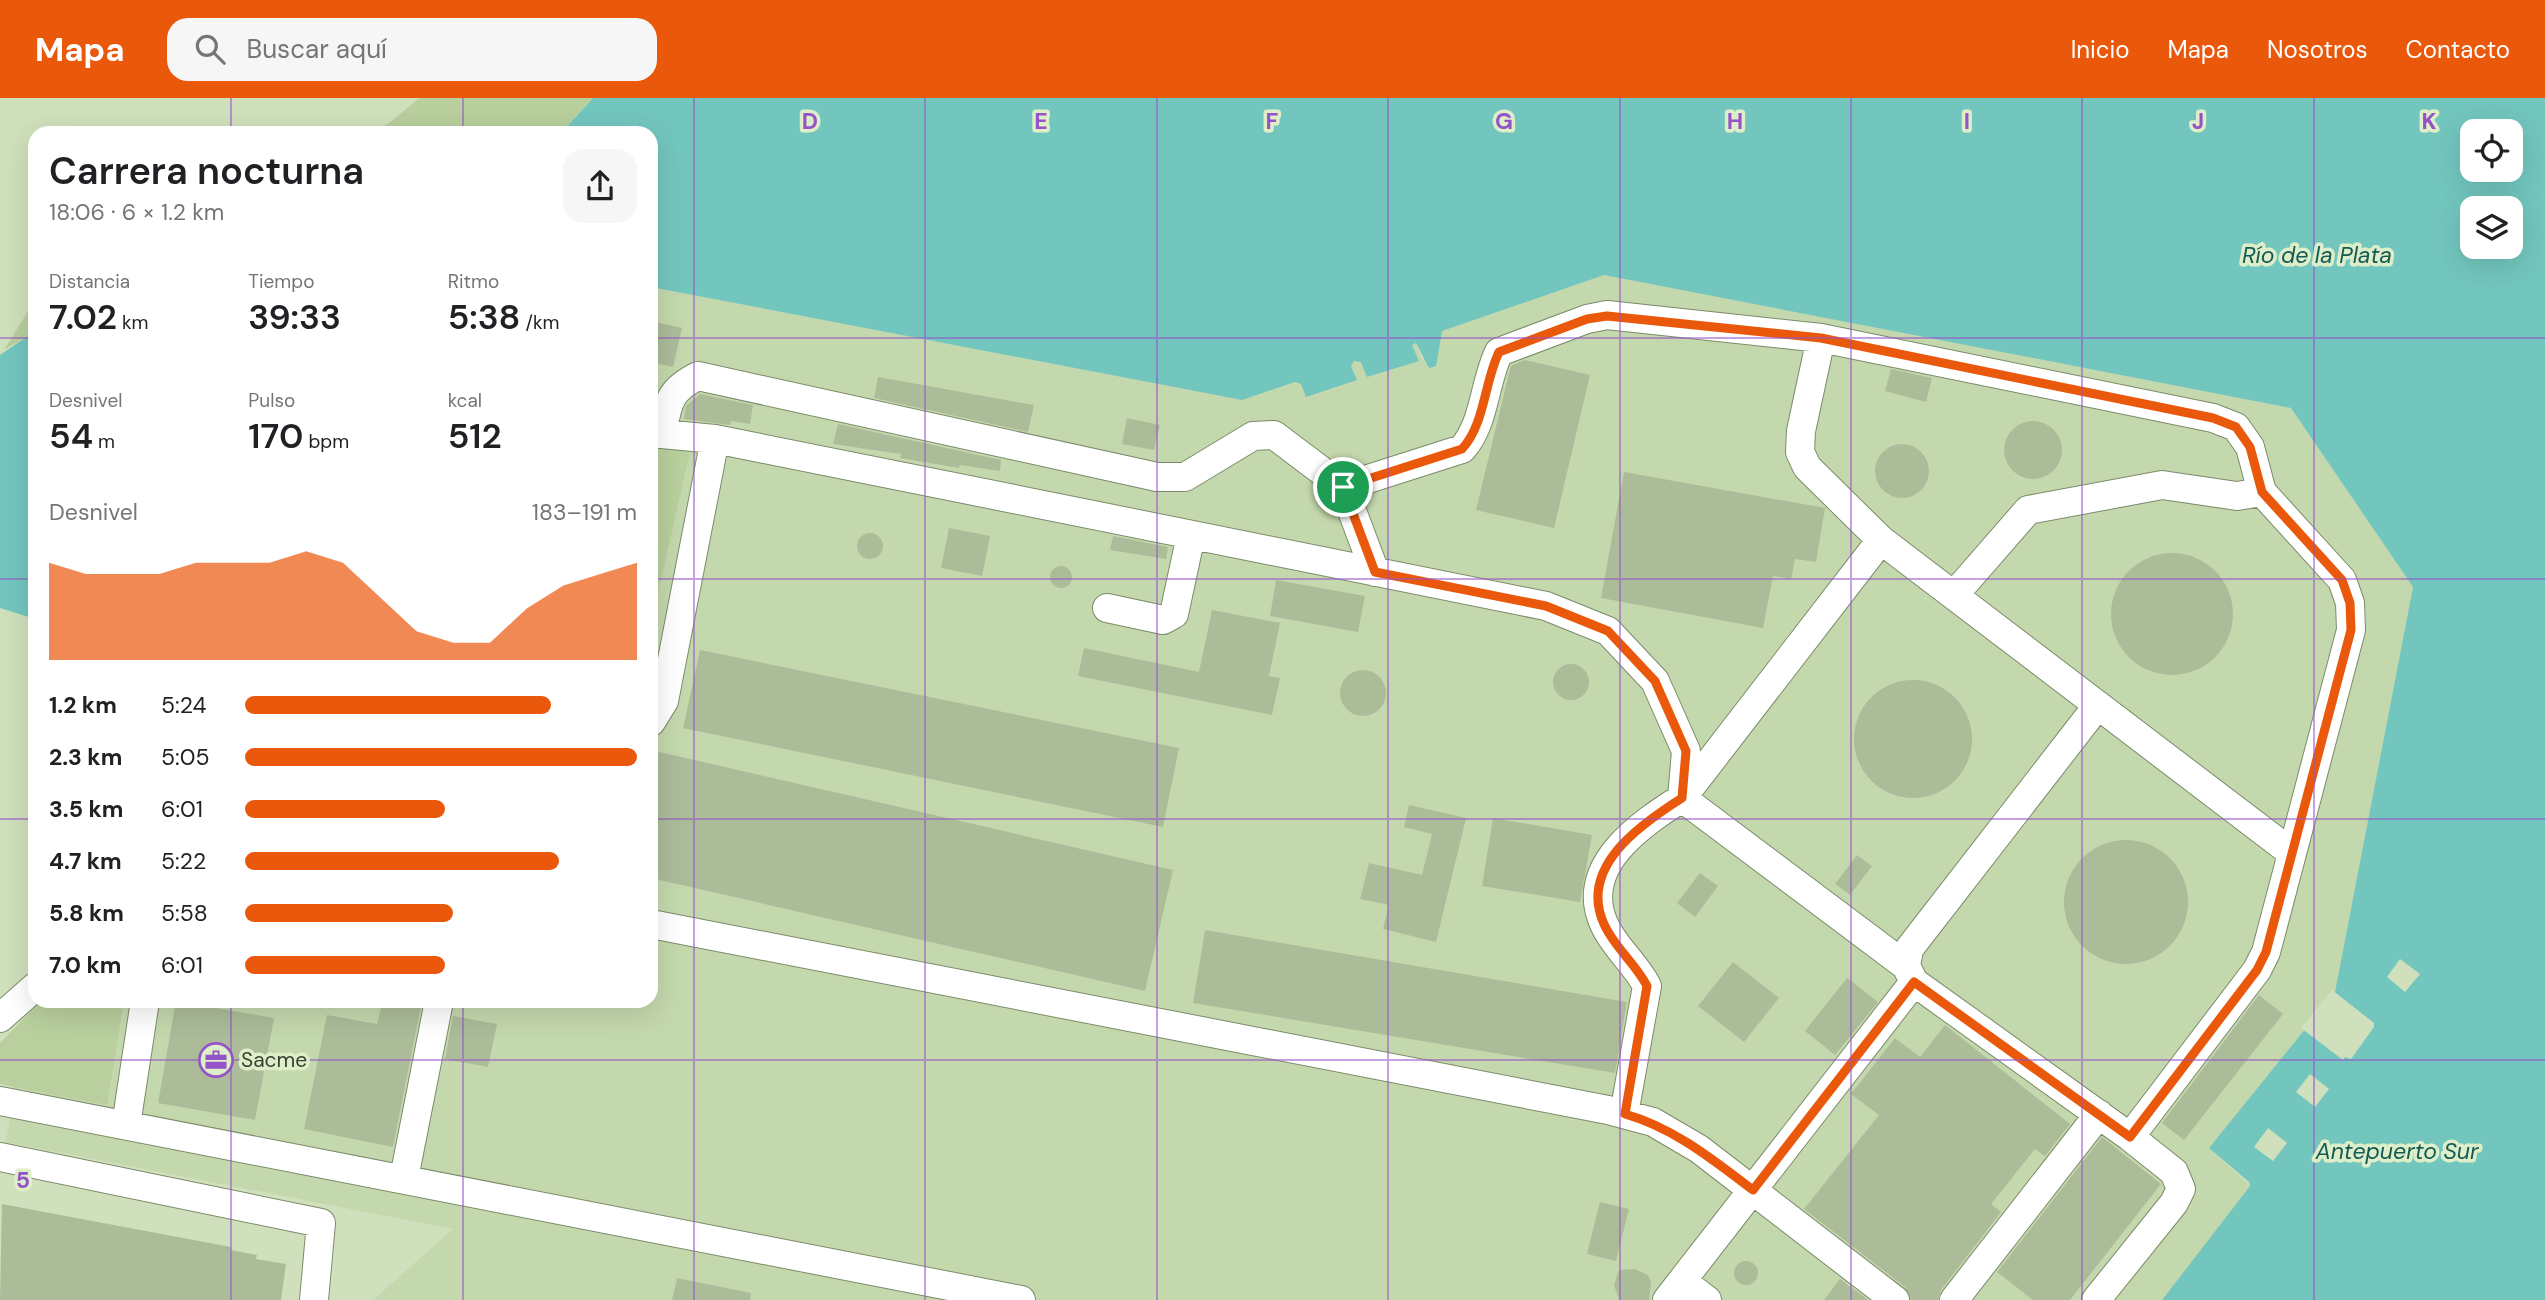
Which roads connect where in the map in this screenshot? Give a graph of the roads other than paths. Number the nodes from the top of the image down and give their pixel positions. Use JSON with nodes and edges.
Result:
{"nodes":[{"id":1,"x":1821,"y":338,"type":"junction"},
{"id":2,"x":658,"y":430,"type":"edge"},
{"id":3,"x":658,"y":433,"type":"edge"},
{"id":4,"x":715,"y":439,"type":"junction"},
{"id":5,"x":1343,"y":487,"type":"junction"},
{"id":6,"x":2262,"y":492,"type":"junction"},
{"id":7,"x":1191,"y":535,"type":"junction"},
{"id":8,"x":1881,"y":540,"type":"junction"},
{"id":9,"x":1375,"y":572,"type":"junction"},
{"id":10,"x":1954,"y":595,"type":"junction"},
{"id":11,"x":1107,"y":608,"type":"dead end"},
{"id":12,"x":2098,"y":705,"type":"junction"},
{"id":13,"x":658,"y":711,"type":"edge"},
{"id":14,"x":1682,"y":798,"type":"junction"},
{"id":15,"x":2292,"y":853,"type":"junction"},
{"id":16,"x":658,"y":925,"type":"edge"},
{"id":17,"x":1910,"y":974,"type":"junction"},
{"id":18,"x":28,"y":993,"type":"edge"},
{"id":19,"x":144,"y":1008,"type":"edge"},
{"id":20,"x":438,"y":1008,"type":"edge"},
{"id":21,"x":0,"y":1018,"type":"edge"},
{"id":22,"x":0,"y":1101,"type":"edge"},
{"id":23,"x":1625,"y":1114,"type":"junction"},
{"id":24,"x":2099,"y":1114,"type":"junction"},
{"id":25,"x":126,"y":1125,"type":"junction"},
{"id":26,"x":2130,"y":1137,"type":"junction"},
{"id":27,"x":0,"y":1157,"type":"edge"},
{"id":28,"x":404,"y":1178,"type":"junction"},
{"id":29,"x":1753,"y":1190,"type":"junction"},
{"id":30,"x":1675,"y":1290,"type":"edge"},
{"id":31,"x":314,"y":1300,"type":"edge"},
{"id":32,"x":1021,"y":1300,"type":"edge"},
{"id":33,"x":1707,"y":1300,"type":"edge"},
{"id":34,"x":1895,"y":1300,"type":"edge"},
{"id":35,"x":1954,"y":1300,"type":"edge"},
{"id":36,"x":2096,"y":1300,"type":"edge"}],
"edges":[{"from":1,"to":5,"type":"street"},
{"from":1,"to":6,"type":"street"},
{"from":1,"to":8,"type":"street"},
{"from":2,"to":5,"type":"street"},
{"from":3,"to":4,"type":"street"},
{"from":4,"to":7,"type":"street"},
{"from":4,"to":13,"type":"street"},
{"from":5,"to":9,"type":"street"},
{"from":6,"to":10,"type":"street"},
{"from":6,"to":15,"type":"street"},
{"from":7,"to":9,"type":"street"},
{"from":7,"to":11,"type":"street"},
{"from":8,"to":10,"type":"street"},
{"from":8,"to":14,"type":"street"},
{"from":9,"to":14,"type":"street"},
{"from":10,"to":12,"type":"street"},
{"from":12,"to":15,"type":"street"},
{"from":12,"to":17,"type":"street"},
{"from":14,"to":17,"type":"street"},
{"from":14,"to":23,"type":"street"},
{"from":15,"to":26,"type":"street"},
{"from":16,"to":23,"type":"street"},
{"from":17,"to":24,"type":"street"},
{"from":17,"to":29,"type":"street"},
{"from":18,"to":21,"type":"street"},
{"from":19,"to":25,"type":"street"},
{"from":20,"to":28,"type":"street"},
{"from":22,"to":25,"type":"street"},
{"from":23,"to":29,"type":"street"},
{"from":24,"to":26,"type":"street"},
{"from":24,"to":35,"type":"street"},
{"from":25,"to":28,"type":"street"},
{"from":26,"to":36,"type":"street"},
{"from":27,"to":31,"type":"street"},
{"from":28,"to":32,"type":"street"},
{"from":29,"to":30,"type":"street"},
{"from":29,"to":34,"type":"street"},
{"from":30,"to":33,"type":"street"}]}
